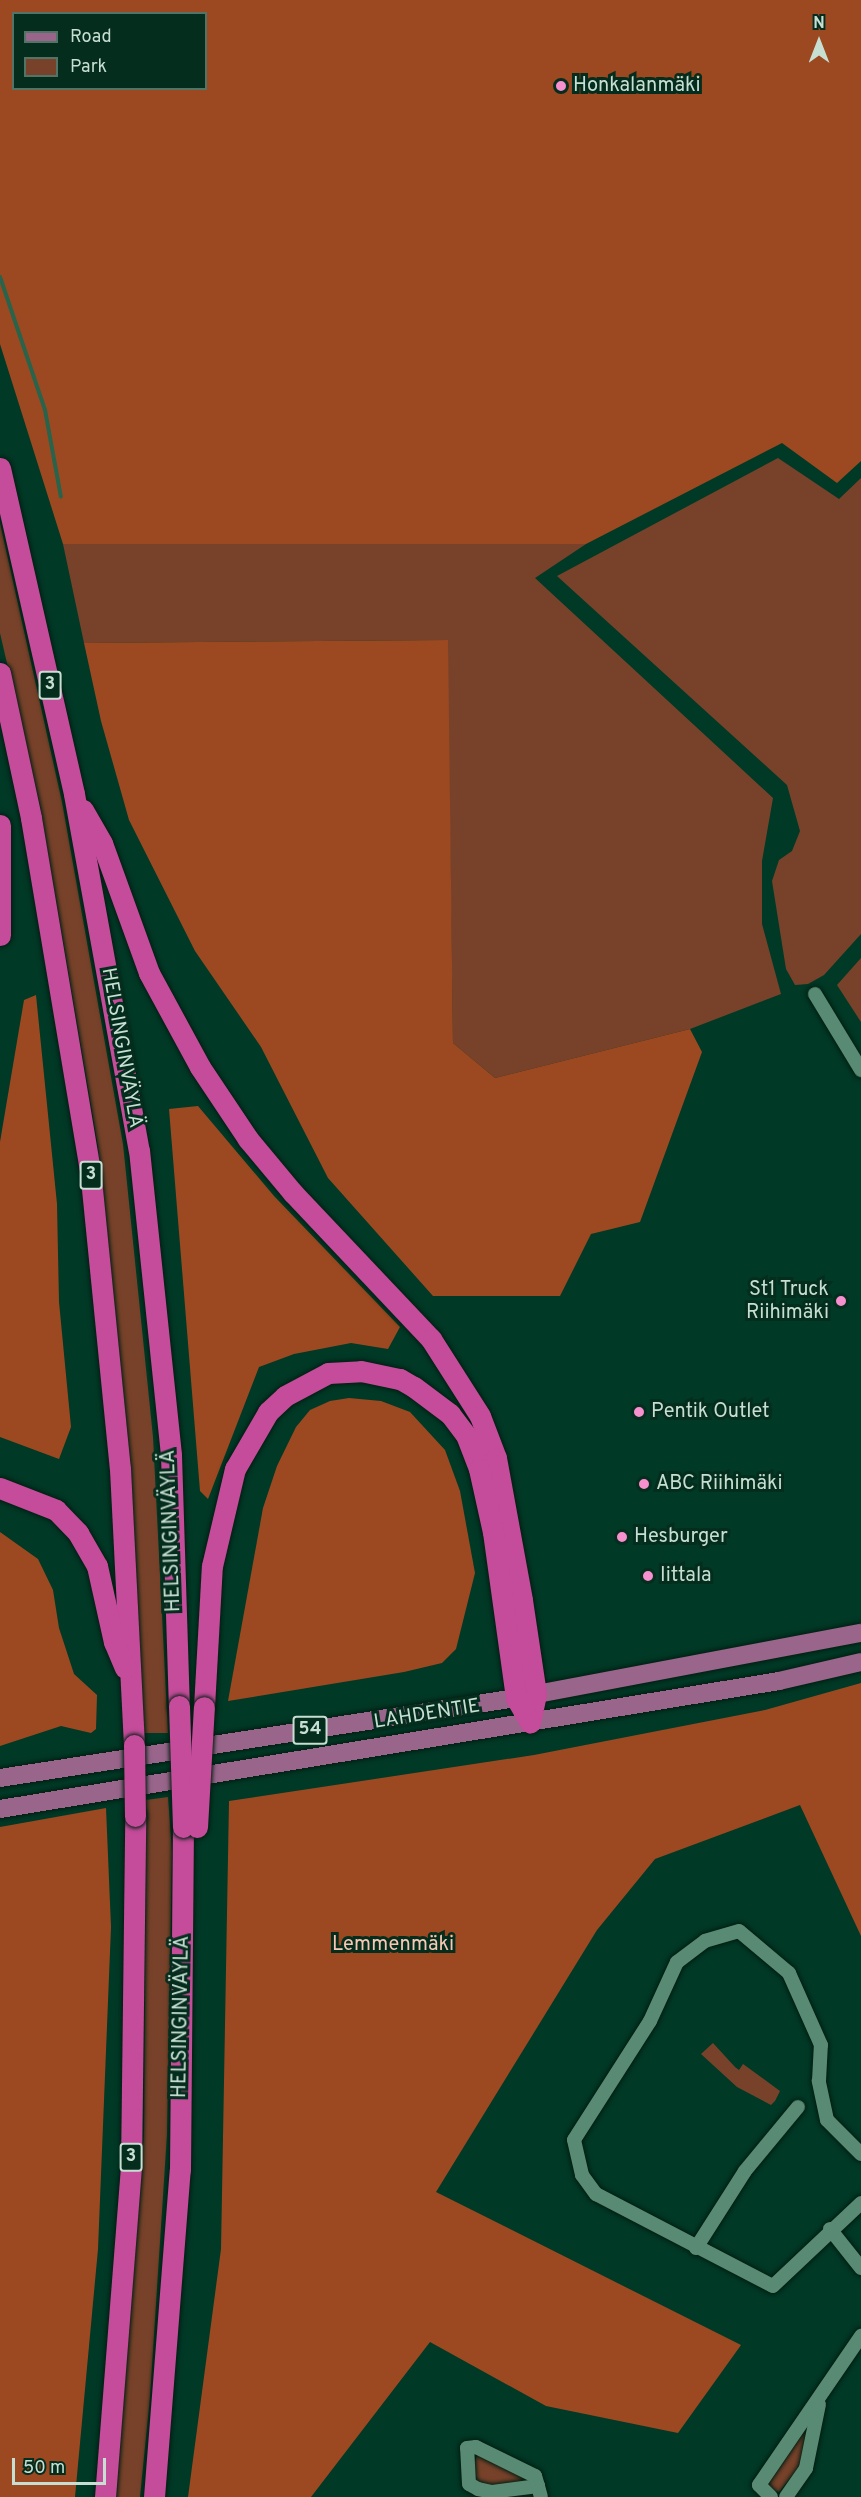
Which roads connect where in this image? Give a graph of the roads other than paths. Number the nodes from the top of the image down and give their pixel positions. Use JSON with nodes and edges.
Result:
{"nodes":[{"id":1,"x":0,"y":468,"type":"edge"},
{"id":2,"x":0,"y":673,"type":"edge"},
{"id":3,"x":74,"y":794,"type":"junction"},
{"id":4,"x":0,"y":825,"type":"edge"},
{"id":5,"x":0,"y":935,"type":"edge"},
{"id":6,"x":815,"y":994,"type":"dead end"},
{"id":7,"x":861,"y":1070,"type":"edge"},
{"id":8,"x":0,"y":1488,"type":"edge"},
{"id":9,"x":861,"y":1633,"type":"edge"},
{"id":10,"x":861,"y":1662,"type":"edge"},
{"id":11,"x":131,"y":1684,"type":"junction"},
{"id":12,"x":526,"y":1696,"type":"junction"},
{"id":13,"x":530,"y":1722,"type":"junction"},
{"id":14,"x":0,"y":1778,"type":"edge"},
{"id":15,"x":0,"y":1809,"type":"edge"},
{"id":16,"x":190,"y":1827,"type":"junction"},
{"id":17,"x":798,"y":2107,"type":"dead end"},
{"id":18,"x":861,"y":2154,"type":"edge"},
{"id":19,"x":861,"y":2203,"type":"edge"},
{"id":20,"x":831,"y":2229,"type":"junction"},
{"id":21,"x":696,"y":2248,"type":"junction"},
{"id":22,"x":861,"y":2268,"type":"edge"},
{"id":23,"x":861,"y":2336,"type":"edge"},
{"id":24,"x":819,"y":2399,"type":"junction"},
{"id":25,"x":539,"y":2492,"type":"edge"},
{"id":26,"x":105,"y":2497,"type":"edge"},
{"id":27,"x":154,"y":2497,"type":"edge"},
{"id":28,"x":771,"y":2497,"type":"edge"},
{"id":29,"x":786,"y":2497,"type":"edge"}],
"edges":[{"from":1,"to":3,"type":"highway","name":"HELSINGINVÄYLÄ","number":"3"},
{"from":2,"to":11,"type":"highway","number":"3"},
{"from":3,"to":12,"type":"highway"},
{"from":3,"to":16,"type":"highway","name":"HELSINGINVÄYLÄ","number":"3","bridge":true},
{"from":4,"to":5,"type":"highway"},
{"from":6,"to":7,"type":"street"},
{"from":8,"to":11,"type":"highway"},
{"from":9,"to":12,"type":"main road","name":"LAHDENTIE","number":"54"},
{"from":10,"to":13,"type":"main road","name":"LAHDENTIE","number":"54"},
{"from":11,"to":26,"type":"highway","number":"3","bridge":true},
{"from":12,"to":13,"type":"highway"},
{"from":12,"to":14,"type":"main road","name":"LAHDENTIE","number":"54"},
{"from":12,"to":16,"type":"highway","bridge":true},
{"from":13,"to":15,"type":"main road","name":"LAHDENTIE","number":"54"},
{"from":16,"to":27,"type":"highway","name":"HELSINGINVÄYLÄ","number":"3"},
{"from":17,"to":21,"type":"street"},
{"from":18,"to":21,"type":"street"},
{"from":19,"to":20,"type":"street"},
{"from":20,"to":21,"type":"street"},
{"from":20,"to":22,"type":"street"},
{"from":23,"to":24,"type":"street"},
{"from":24,"to":28,"type":"street"},
{"from":24,"to":29,"type":"street"},
{"from":25,"to":25,"type":"street"}]}
